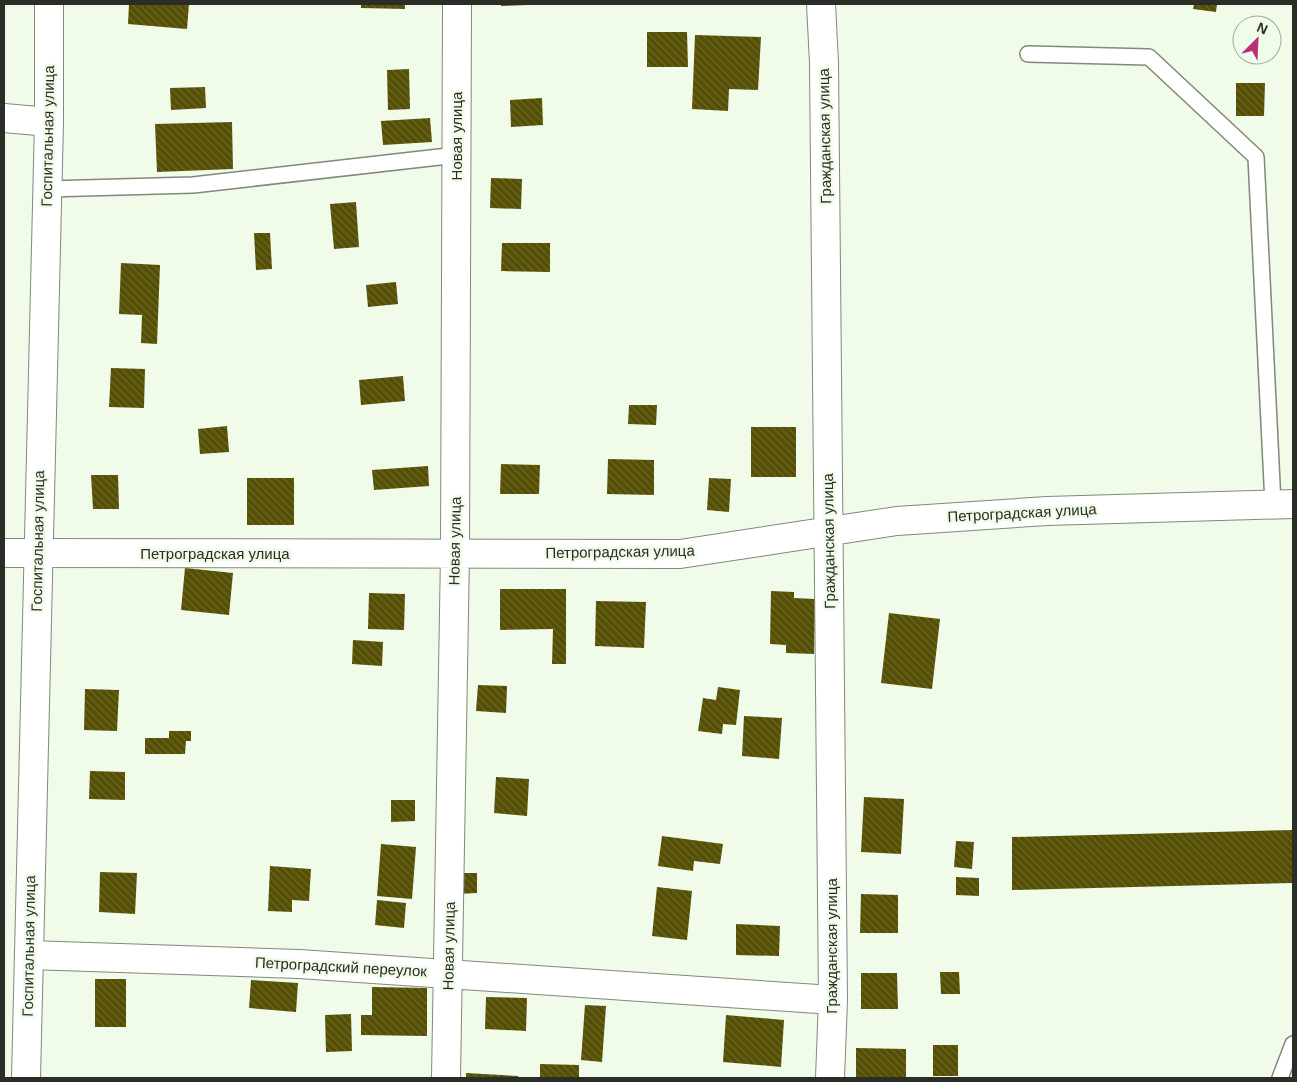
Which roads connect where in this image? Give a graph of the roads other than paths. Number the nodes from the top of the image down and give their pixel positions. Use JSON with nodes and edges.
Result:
{"nodes":[{"id":1,"x":49,"y":4,"type":"edge"},
{"id":2,"x":457,"y":4,"type":"edge"},
{"id":3,"x":821,"y":4,"type":"edge"},
{"id":4,"x":1028,"y":54,"type":"dead end"},
{"id":5,"x":4,"y":118,"type":"edge"},
{"id":6,"x":49,"y":122,"type":"junction"},
{"id":7,"x":457,"y":155,"type":"junction"},
{"id":8,"x":47,"y":189,"type":"junction"},
{"id":9,"x":1283,"y":504,"type":"edge"},
{"id":10,"x":829,"y":530,"type":"junction"},
{"id":11,"x":4,"y":553,"type":"edge"},
{"id":12,"x":38,"y":554,"type":"junction"},
{"id":13,"x":455,"y":554,"type":"junction"},
{"id":14,"x":29,"y":954,"type":"junction"},
{"id":15,"x":448,"y":974,"type":"junction"},
{"id":16,"x":833,"y":1000,"type":"junction"},
{"id":17,"x":1293,"y":1044,"type":"edge"},
{"id":18,"x":26,"y":1078,"type":"edge"},
{"id":19,"x":446,"y":1078,"type":"edge"},
{"id":20,"x":830,"y":1078,"type":"edge"},
{"id":21,"x":1280,"y":1078,"type":"edge"}],
"edges":[{"from":1,"to":6,"type":"street","name":"Госпитальная улица"},
{"from":2,"to":7,"type":"street","name":"Новая улица"},
{"from":3,"to":10,"type":"street","name":"Гражданская улица"},
{"from":4,"to":9,"type":"lane"},
{"from":5,"to":6,"type":"street"},
{"from":6,"to":8,"type":"street","name":"Госпитальная улица"},
{"from":7,"to":8,"type":"lane"},
{"from":7,"to":13,"type":"street","name":"Новая улица"},
{"from":8,"to":12,"type":"street","name":"Госпитальная улица"},
{"from":9,"to":10,"type":"street","name":"Петроградская улица"},
{"from":10,"to":13,"type":"street","name":"Петроградская улица"},
{"from":10,"to":16,"type":"street","name":"Гражданская улица"},
{"from":11,"to":12,"type":"street","name":"Петроградская улица"},
{"from":12,"to":13,"type":"street","name":"Петроградская улица"},
{"from":12,"to":14,"type":"street","name":"Госпитальная улица"},
{"from":13,"to":15,"type":"street","name":"Новая улица"},
{"from":14,"to":15,"type":"street","name":"Петроградский переулок"},
{"from":14,"to":18,"type":"street","name":"Госпитальная улица"},
{"from":15,"to":16,"type":"street","name":"Петроградский переулок"},
{"from":15,"to":19,"type":"street","name":"Новая улица"},
{"from":16,"to":20,"type":"street","name":"Гражданская улица"},
{"from":17,"to":21,"type":"lane"}]}
